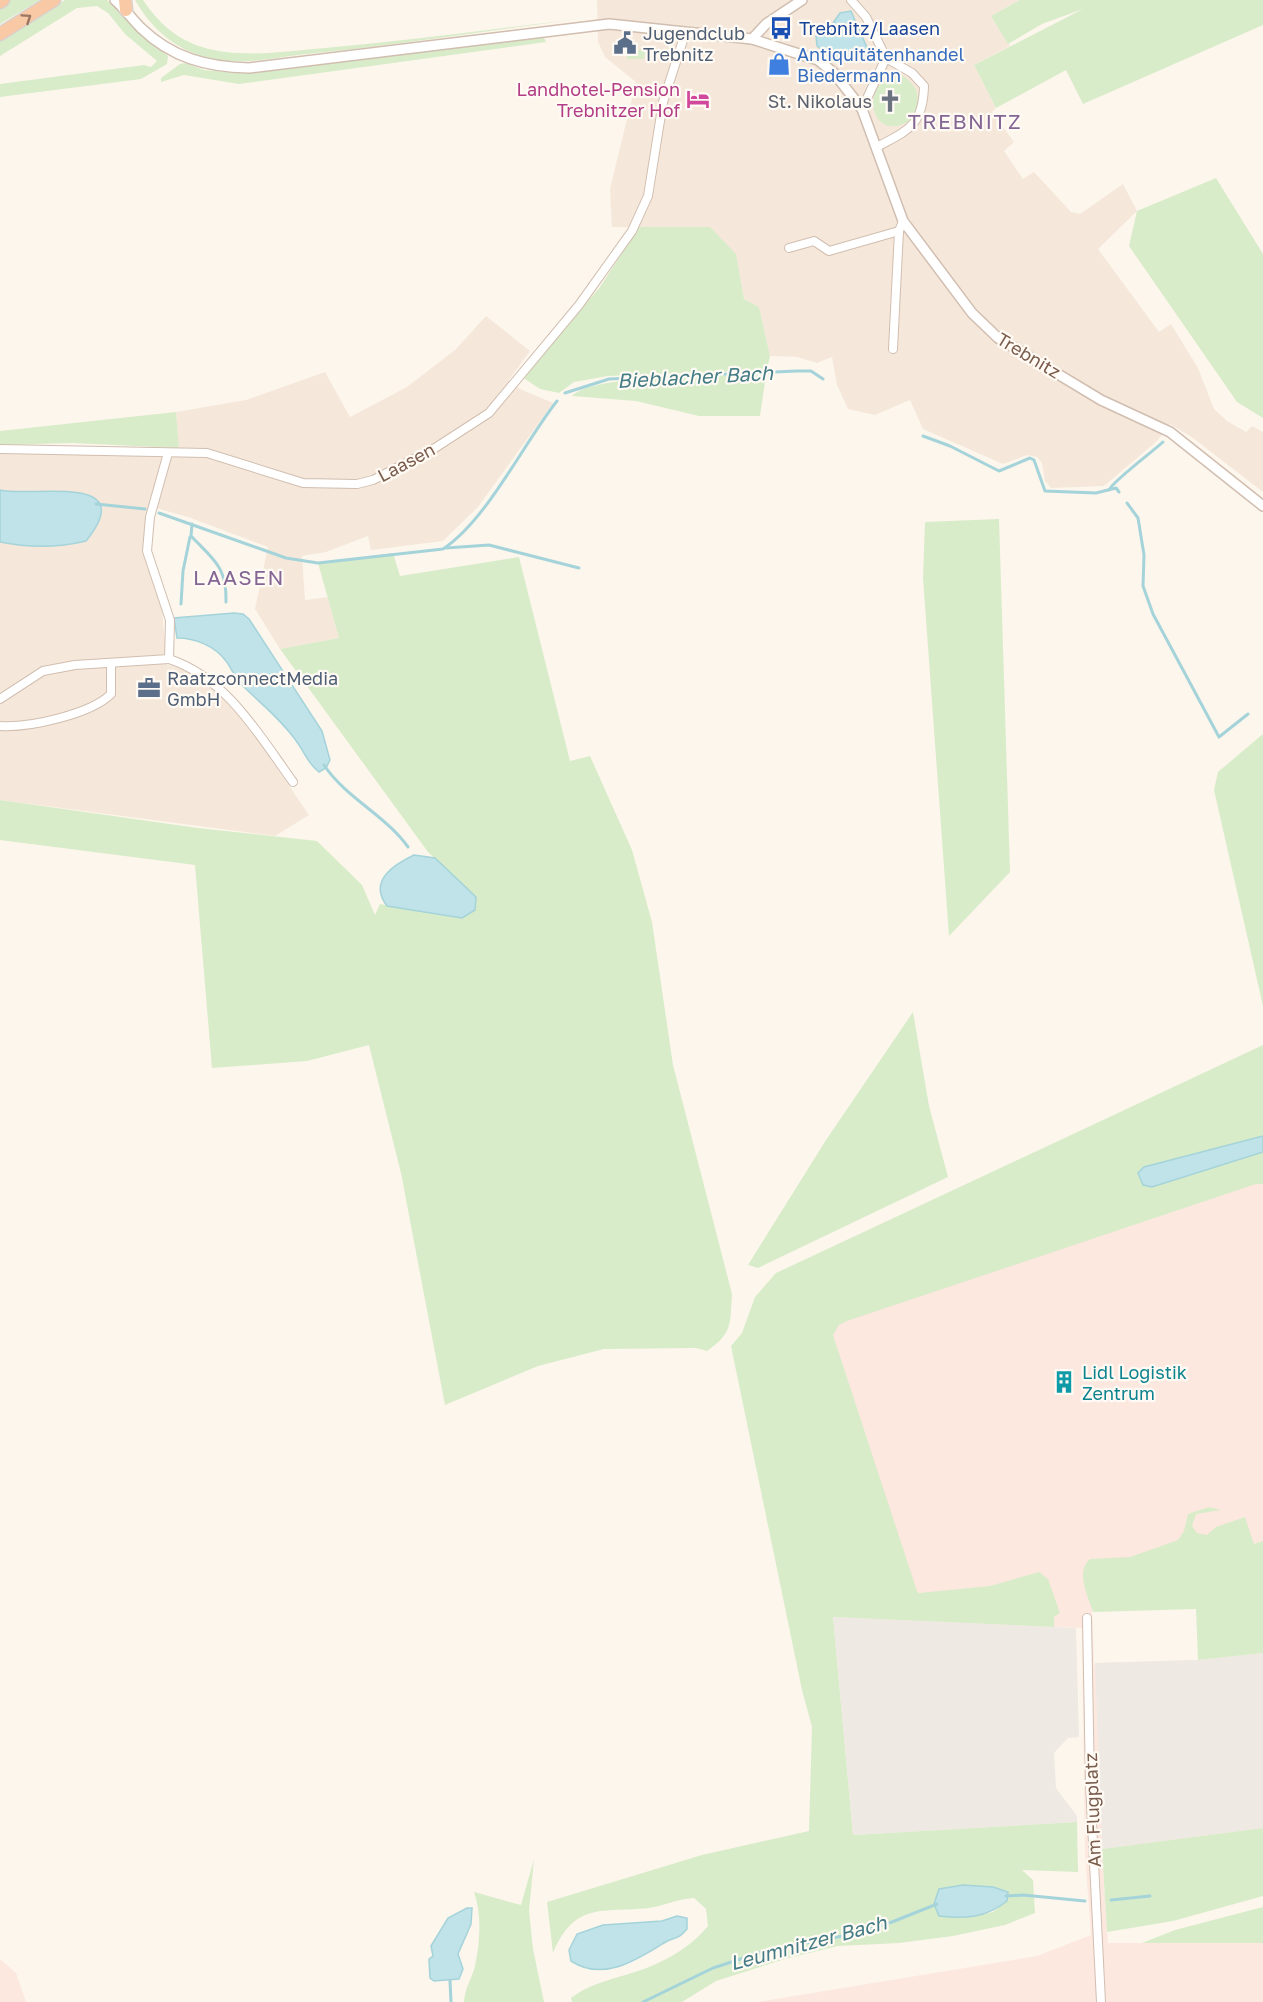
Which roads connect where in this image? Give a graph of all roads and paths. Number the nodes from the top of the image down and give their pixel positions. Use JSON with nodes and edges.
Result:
{"nodes":[{"id":1,"x":54,"y":0,"type":"edge"},
{"id":2,"x":115,"y":0,"type":"edge"},
{"id":3,"x":802,"y":0,"type":"edge"},
{"id":4,"x":851,"y":0,"type":"edge"},
{"id":5,"x":124,"y":3,"type":"edge"},
{"id":6,"x":0,"y":34,"type":"edge"},
{"id":7,"x":686,"y":34,"type":"junction"},
{"id":8,"x":752,"y":39,"type":"junction"},
{"id":9,"x":886,"y":58,"type":"junction"},
{"id":10,"x":862,"y":109,"type":"junction"},
{"id":11,"x":877,"y":147,"type":"junction"},
{"id":12,"x":903,"y":220,"type":"junction"},
{"id":13,"x":898,"y":231,"type":"junction"},
{"id":14,"x":789,"y":248,"type":"dead end"},
{"id":15,"x":893,"y":350,"type":"dead end"},
{"id":16,"x":0,"y":449,"type":"edge"},
{"id":17,"x":168,"y":453,"type":"junction"},
{"id":18,"x":1263,"y":506,"type":"edge"},
{"id":19,"x":169,"y":659,"type":"junction"},
{"id":20,"x":111,"y":663,"type":"junction"},
{"id":21,"x":0,"y":699,"type":"edge"},
{"id":22,"x":0,"y":726,"type":"edge"},
{"id":23,"x":293,"y":782,"type":"dead end"},
{"id":24,"x":1087,"y":1618,"type":"dead end"},
{"id":25,"x":1101,"y":2002,"type":"edge"}],
"edges":[{"from":6,"to":1,"type":"highway","one_way":true},
{"from":2,"to":5,"type":"street"},
{"from":3,"to":8,"type":"street"},
{"from":4,"to":9,"type":"street"},
{"from":5,"to":7,"type":"street"},
{"from":7,"to":8,"type":"street"},
{"from":7,"to":17,"type":"street","name":"Laasen"},
{"from":8,"to":10,"type":"street"},
{"from":9,"to":10,"type":"street"},
{"from":9,"to":11,"type":"street"},
{"from":10,"to":11,"type":"street","name":"Trebnitz"},
{"from":11,"to":12,"type":"street","name":"Trebnitz"},
{"from":12,"to":13,"type":"street"},
{"from":12,"to":18,"type":"street","name":"Trebnitz"},
{"from":13,"to":14,"type":"street"},
{"from":13,"to":15,"type":"street"},
{"from":16,"to":17,"type":"street","name":"Laasen"},
{"from":17,"to":19,"type":"street"},
{"from":19,"to":20,"type":"street"},
{"from":19,"to":23,"type":"street"},
{"from":20,"to":21,"type":"street"},
{"from":20,"to":22,"type":"street"},
{"from":24,"to":25,"type":"street","name":"Am Flugplatz"}]}
